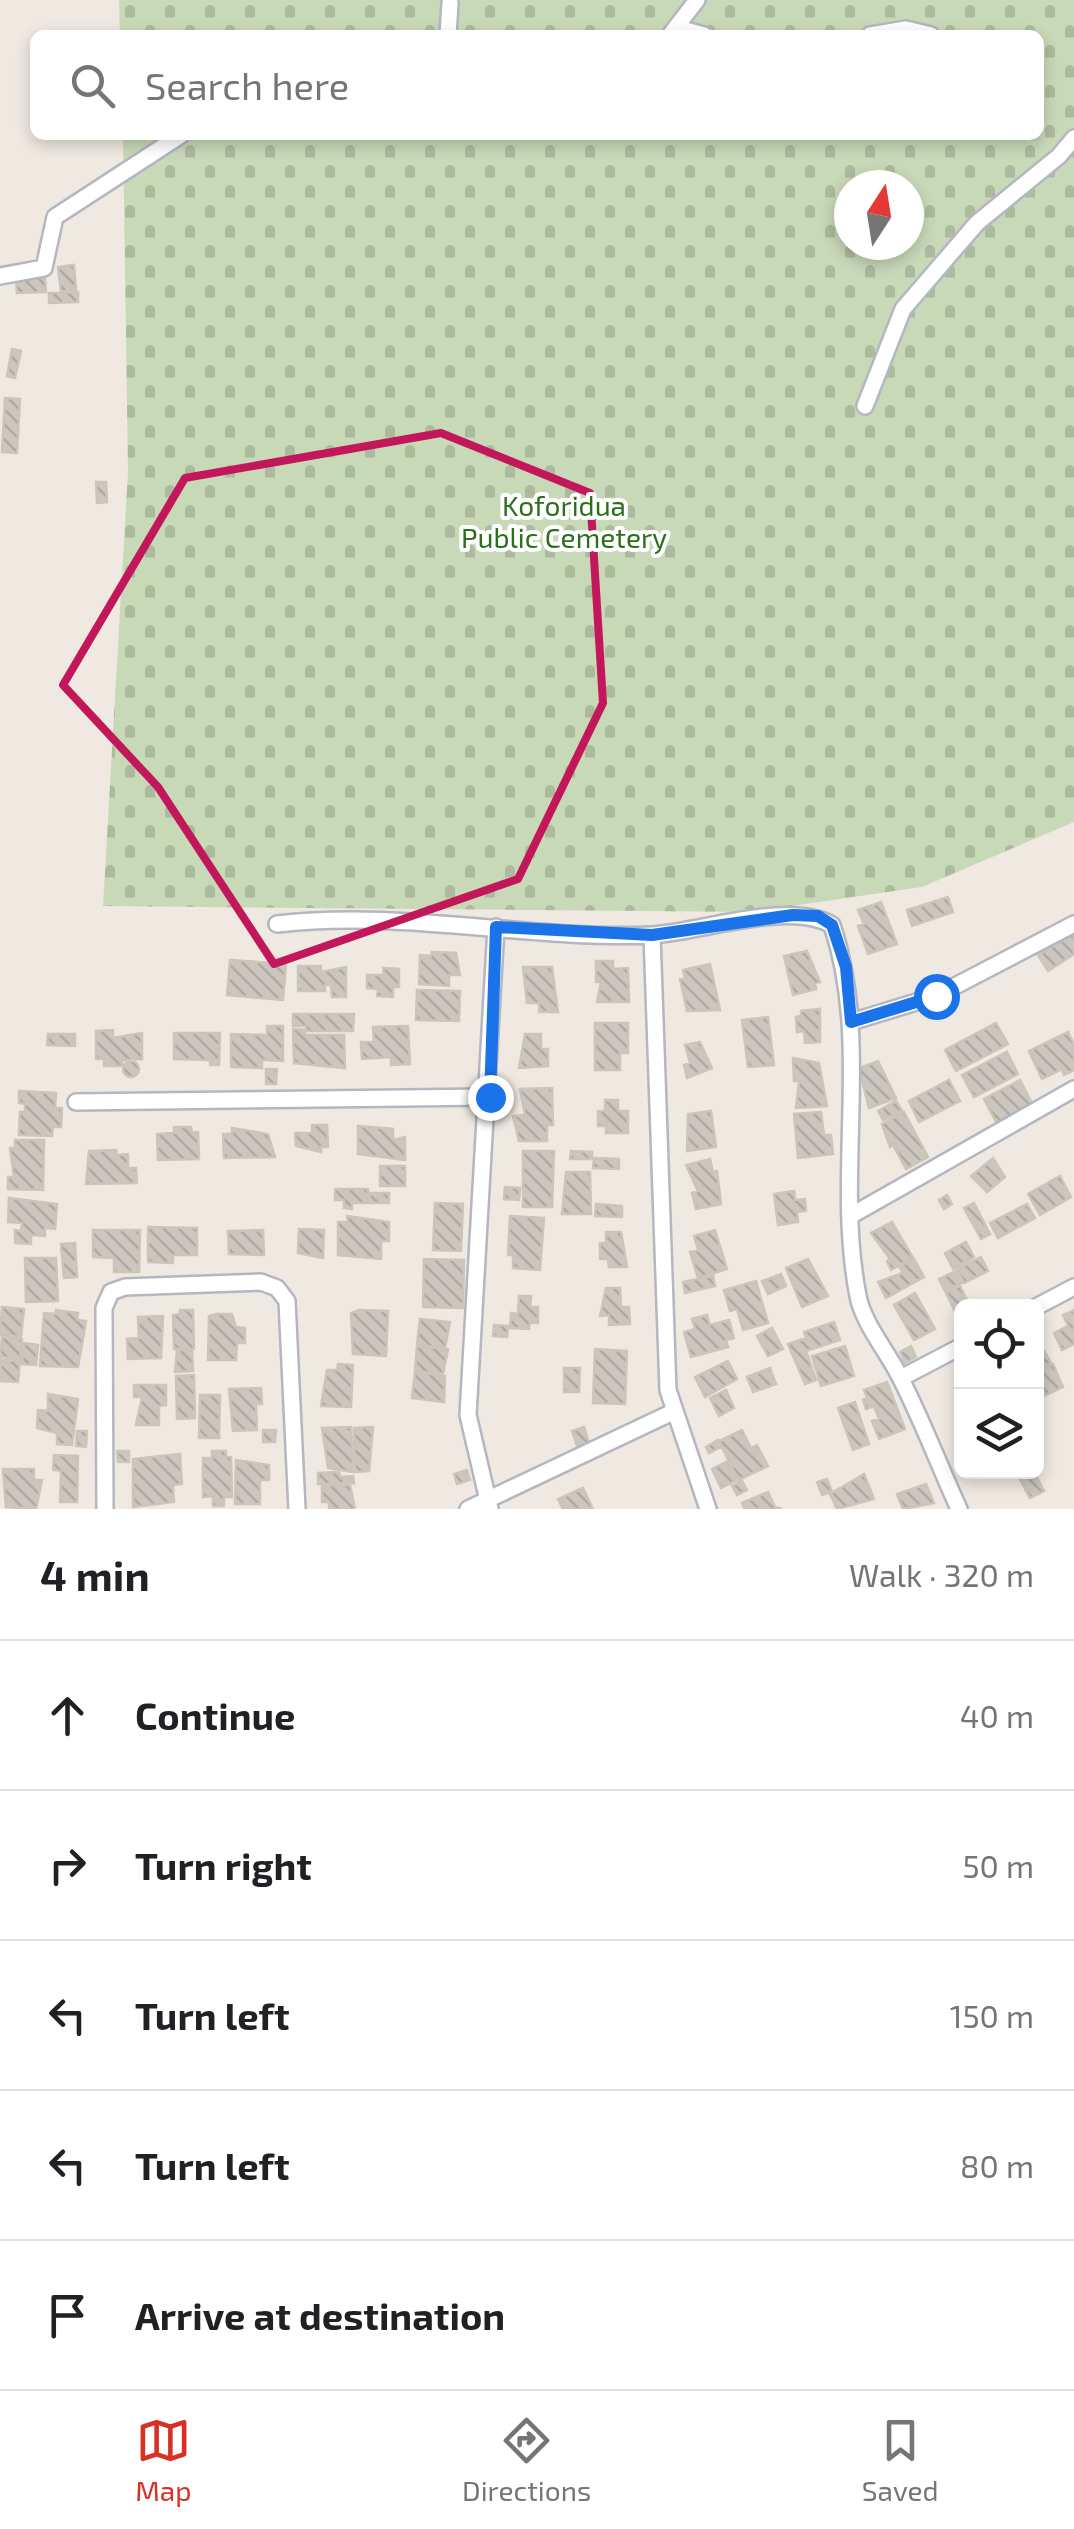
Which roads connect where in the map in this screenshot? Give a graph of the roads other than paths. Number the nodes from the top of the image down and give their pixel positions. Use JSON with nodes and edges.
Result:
{"nodes":[{"id":1,"x":697,"y":0,"type":"edge"},
{"id":2,"x":450,"y":2,"type":"edge"},
{"id":3,"x":448,"y":30,"type":"edge"},
{"id":4,"x":675,"y":30,"type":"edge"},
{"id":5,"x":1074,"y":138,"type":"edge"},
{"id":6,"x":172,"y":140,"type":"edge"},
{"id":7,"x":0,"y":276,"type":"edge"},
{"id":8,"x":865,"y":406,"type":"dead end"},
{"id":9,"x":277,"y":924,"type":"dead end"},
{"id":10,"x":1074,"y":924,"type":"edge"},
{"id":11,"x":496,"y":927,"type":"junction"},
{"id":12,"x":652,"y":935,"type":"junction"},
{"id":13,"x":851,"y":1022,"type":"junction"},
{"id":14,"x":1074,"y":1089,"type":"edge"},
{"id":15,"x":490,"y":1097,"type":"junction"},
{"id":16,"x":76,"y":1102,"type":"dead end"},
{"id":17,"x":852,"y":1215,"type":"junction"},
{"id":18,"x":1074,"y":1287,"type":"edge"},
{"id":19,"x":1044,"y":1303,"type":"edge"},
{"id":20,"x":954,"y":1350,"type":"edge"},
{"id":21,"x":901,"y":1378,"type":"junction"},
{"id":22,"x":674,"y":1412,"type":"junction"},
{"id":23,"x":489,"y":1505,"type":"edge"},
{"id":24,"x":105,"y":1509,"type":"edge"},
{"id":25,"x":297,"y":1509,"type":"edge"},
{"id":26,"x":468,"y":1509,"type":"edge"},
{"id":27,"x":708,"y":1509,"type":"edge"},
{"id":28,"x":959,"y":1509,"type":"edge"}],
"edges":[{"from":1,"to":4,"type":"street"},
{"from":2,"to":3,"type":"street"},
{"from":5,"to":8,"type":"street"},
{"from":6,"to":7,"type":"street"},
{"from":9,"to":11,"type":"street"},
{"from":10,"to":13,"type":"street"},
{"from":11,"to":12,"type":"street"},
{"from":11,"to":15,"type":"street"},
{"from":12,"to":13,"type":"street"},
{"from":12,"to":22,"type":"street"},
{"from":13,"to":17,"type":"street"},
{"from":14,"to":17,"type":"street"},
{"from":15,"to":16,"type":"street"},
{"from":15,"to":23,"type":"street"},
{"from":17,"to":21,"type":"street"},
{"from":18,"to":19,"type":"street"},
{"from":20,"to":21,"type":"street"},
{"from":21,"to":28,"type":"street"},
{"from":22,"to":23,"type":"street"},
{"from":22,"to":27,"type":"street"},
{"from":23,"to":26,"type":"street"},
{"from":24,"to":25,"type":"street"}]}
